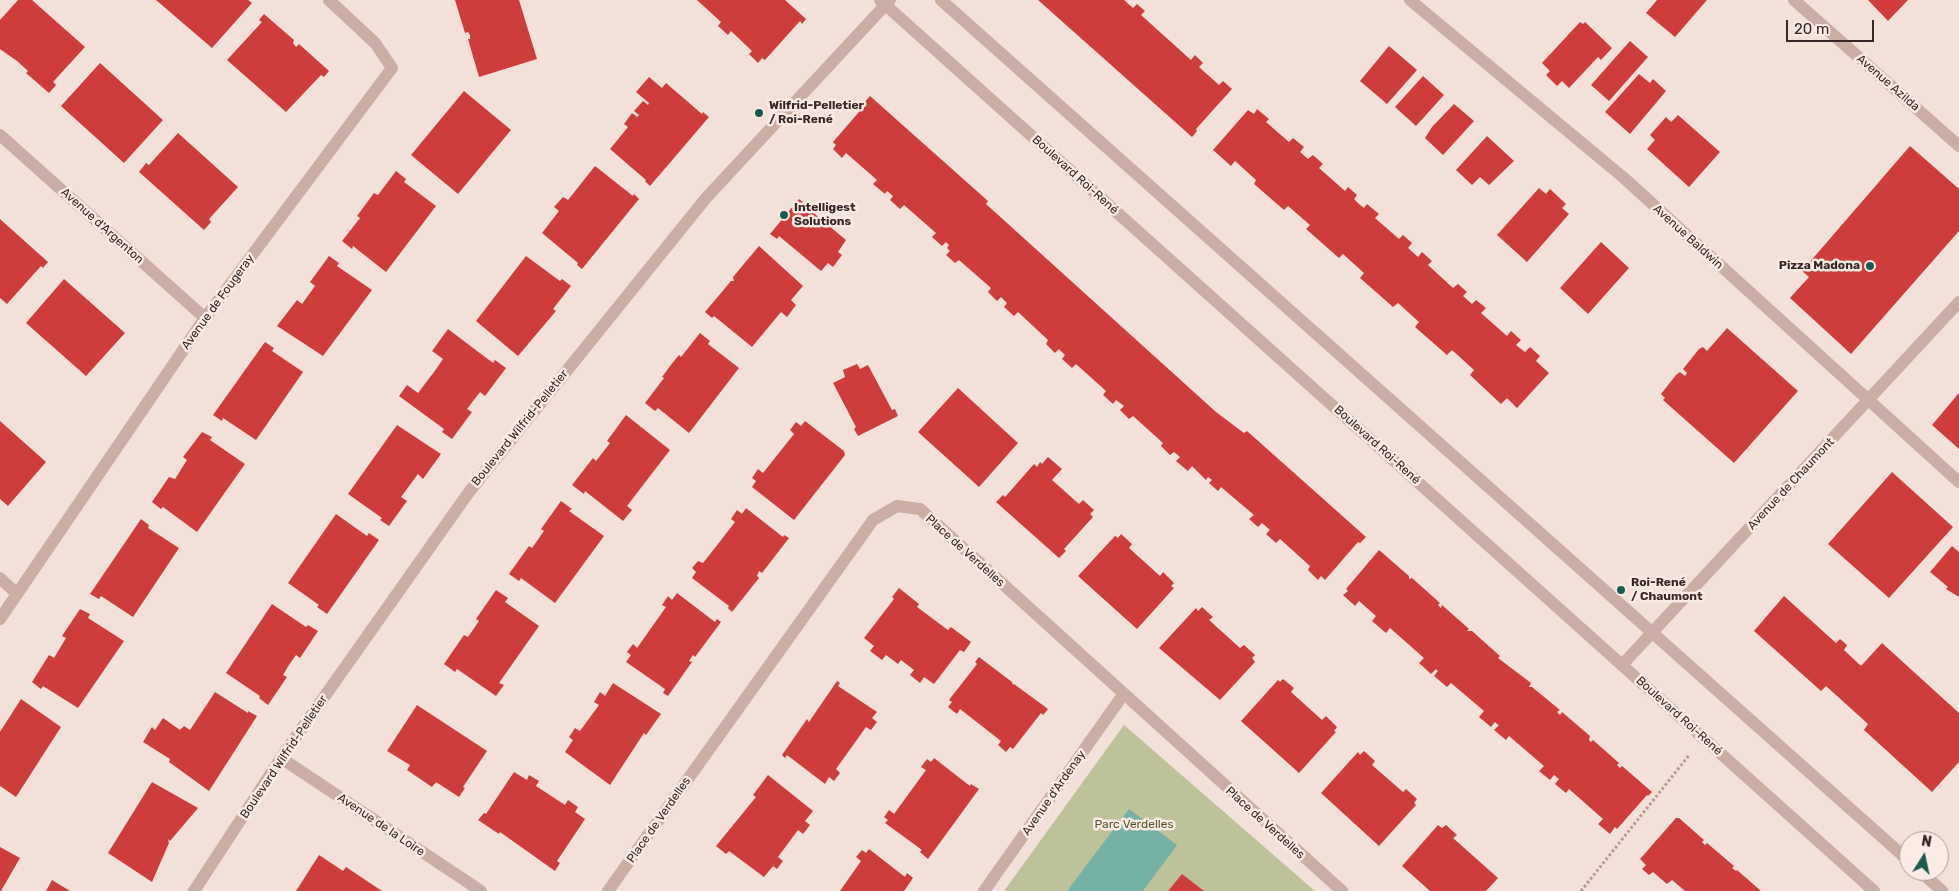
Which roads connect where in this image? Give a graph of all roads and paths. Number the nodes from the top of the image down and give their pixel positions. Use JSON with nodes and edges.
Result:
{"nodes":[{"id":1,"x":329,"y":0,"type":"edge"},
{"id":2,"x":941,"y":0,"type":"edge"},
{"id":3,"x":1410,"y":0,"type":"edge"},
{"id":4,"x":1794,"y":0,"type":"edge"},
{"id":5,"x":885,"y":2,"type":"edge"},
{"id":6,"x":0,"y":134,"type":"edge"},
{"id":7,"x":1959,"y":146,"type":"edge"},
{"id":8,"x":1959,"y":302,"type":"edge"},
{"id":9,"x":205,"y":318,"type":"junction"},
{"id":10,"x":1869,"y":399,"type":"junction"},
{"id":11,"x":1959,"y":482,"type":"edge"},
{"id":12,"x":0,"y":578,"type":"edge"},
{"id":13,"x":17,"y":594,"type":"junction"},
{"id":14,"x":0,"y":619,"type":"edge"},
{"id":15,"x":1652,"y":633,"type":"junction"},
{"id":16,"x":1622,"y":666,"type":"junction"},
{"id":17,"x":1122,"y":695,"type":"junction"},
{"id":18,"x":1703,"y":738,"type":"junction"},
{"id":19,"x":281,"y":758,"type":"junction"},
{"id":20,"x":1899,"y":852,"type":"edge"},
{"id":21,"x":1931,"y":881,"type":"edge"},
{"id":22,"x":194,"y":891,"type":"edge"},
{"id":23,"x":481,"y":891,"type":"edge"},
{"id":24,"x":608,"y":891,"type":"edge"},
{"id":25,"x":984,"y":891,"type":"edge"},
{"id":26,"x":1342,"y":891,"type":"edge"},
{"id":27,"x":1582,"y":891,"type":"edge"},
{"id":28,"x":1874,"y":891,"type":"edge"},
{"id":29,"x":1942,"y":891,"type":"edge"}],
"edges":[{"from":1,"to":9,"type":"street","name":"Avenue de Fougeray"},
{"from":2,"to":15,"type":"street"},
{"from":3,"to":10,"type":"street","name":"Avenue Baldwin"},
{"from":4,"to":7,"type":"street","name":"Avenue Azilda"},
{"from":5,"to":16,"type":"street","name":"Boulevard Roi-René"},
{"from":5,"to":19,"type":"street","name":"Boulevard Wilfrid-Pelletier"},
{"from":6,"to":9,"type":"street","name":"Avenue d'Argenton"},
{"from":8,"to":10,"type":"street","name":"Avenue de Chaumont"},
{"from":9,"to":13,"type":"street","name":"Avenue de Fougeray"},
{"from":10,"to":11,"type":"street","name":"Avenue Baldwin"},
{"from":10,"to":15,"type":"street","name":"Avenue de Chaumont"},
{"from":12,"to":13,"type":"street"},
{"from":13,"to":14,"type":"street","name":"Avenue de Fougeray"},
{"from":15,"to":16,"type":"street","name":"Avenue de Chaumont"},
{"from":15,"to":20,"type":"street"},
{"from":16,"to":18,"type":"street","name":"Boulevard Roi-René"},
{"from":17,"to":24,"type":"street","name":"Place de Verdelles"},
{"from":17,"to":25,"type":"street","name":"Avenue d'Ardenay"},
{"from":17,"to":26,"type":"street","name":"Place de Verdelles"},
{"from":18,"to":27,"type":"path"},
{"from":18,"to":28,"type":"street","name":"Boulevard Roi-René"},
{"from":19,"to":22,"type":"street","name":"Boulevard Wilfrid-Pelletier"},
{"from":19,"to":23,"type":"street","name":"Avenue de la Loire"},
{"from":21,"to":29,"type":"street"}]}
